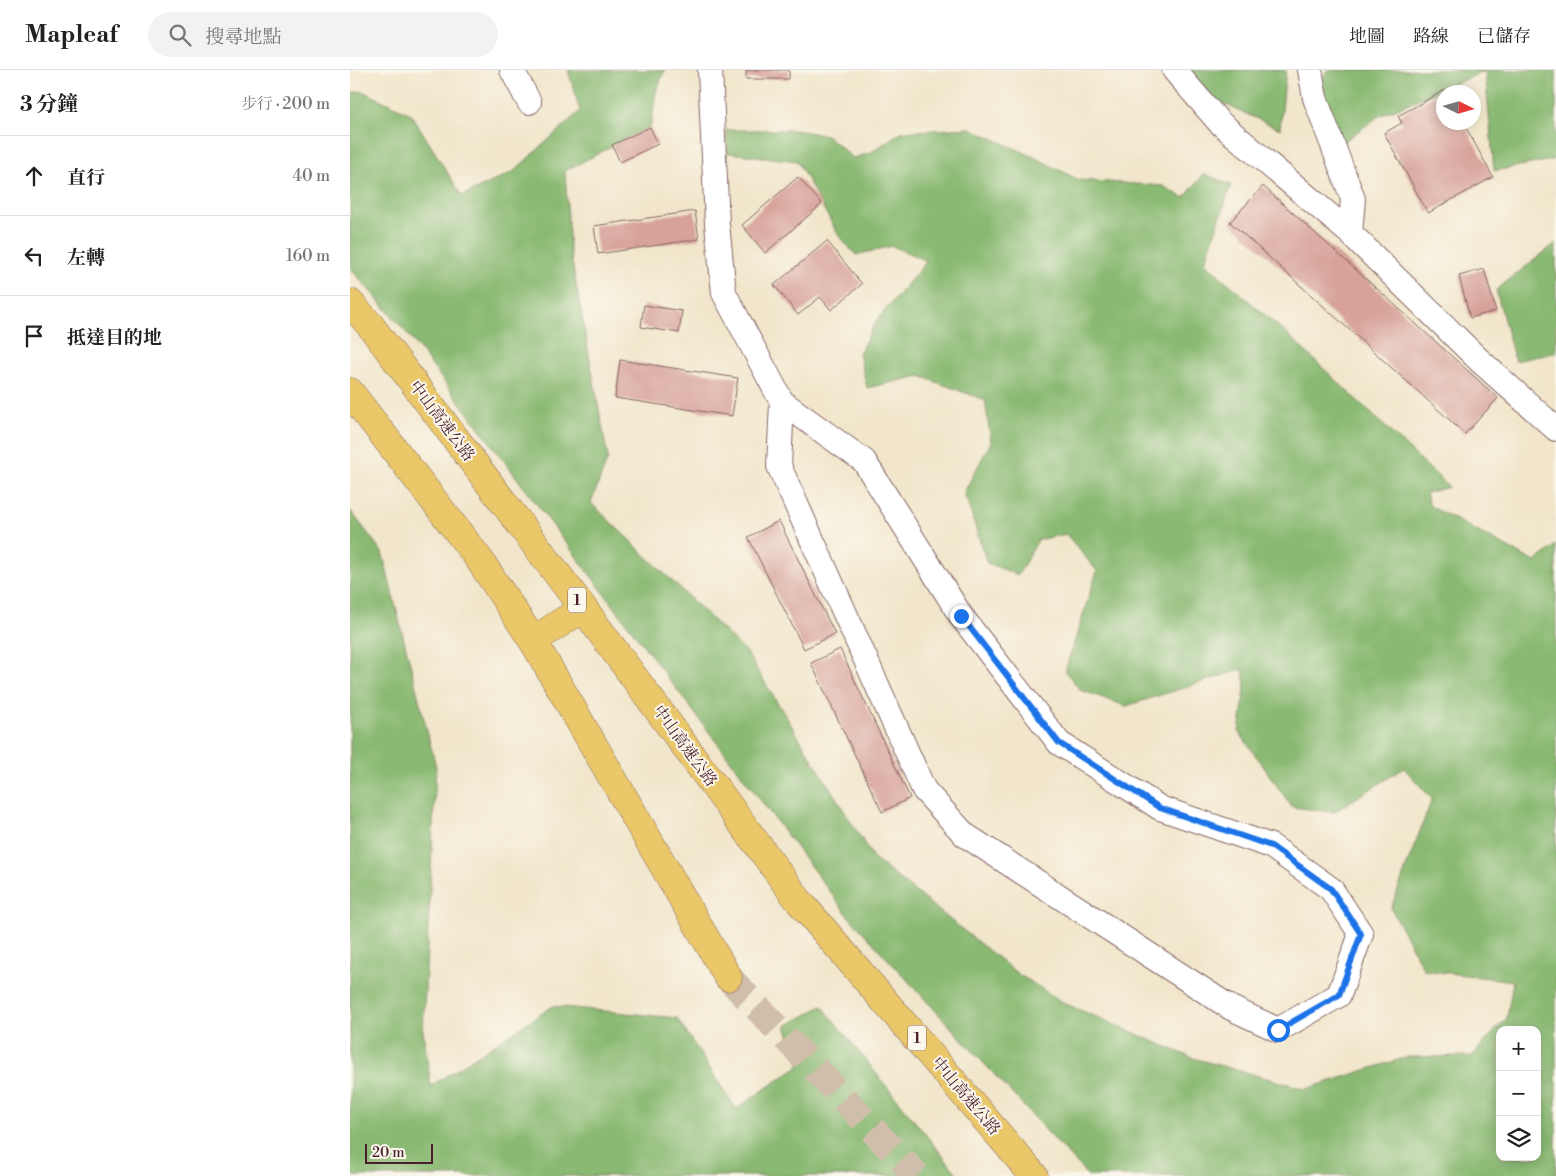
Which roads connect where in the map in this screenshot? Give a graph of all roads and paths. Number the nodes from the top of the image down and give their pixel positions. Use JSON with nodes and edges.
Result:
{"nodes":[{"id":1,"x":512,"y":70,"type":"edge"},
{"id":2,"x":710,"y":70,"type":"edge"},
{"id":3,"x":1174,"y":70,"type":"edge"},
{"id":4,"x":1310,"y":70,"type":"edge"},
{"id":5,"x":529,"y":102,"type":"dead end"},
{"id":6,"x":1350,"y":233,"type":"junction"},
{"id":7,"x":350,"y":303,"type":"edge"},
{"id":8,"x":350,"y":392,"type":"edge"},
{"id":9,"x":782,"y":402,"type":"junction"},
{"id":10,"x":350,"y":406,"type":"edge"},
{"id":11,"x":1556,"y":429,"type":"edge"},
{"id":12,"x":408,"y":469,"type":"junction"},
{"id":13,"x":583,"y":608,"type":"junction"},
{"id":14,"x":533,"y":641,"type":"junction"},
{"id":15,"x":728,"y":977,"type":"tunnel mouth"},
{"id":16,"x":1034,"y":1176,"type":"edge"}],
"edges":[{"from":1,"to":5,"type":"lane"},
{"from":2,"to":9,"type":"lane"},
{"from":3,"to":6,"type":"lane"},
{"from":4,"to":6,"type":"lane"},
{"from":6,"to":11,"type":"lane"},
{"from":7,"to":13,"type":"highway","name":"中山高速公路","number":"1"},
{"from":8,"to":12,"type":"highway"},
{"from":9,"to":9,"type":"lane"},
{"from":10,"to":12,"type":"highway"},
{"from":12,"to":14,"type":"highway"},
{"from":13,"to":14,"type":"highway"},
{"from":13,"to":16,"type":"highway","name":"中山高速公路","number":"1"},
{"from":14,"to":15,"type":"highway"}]}
